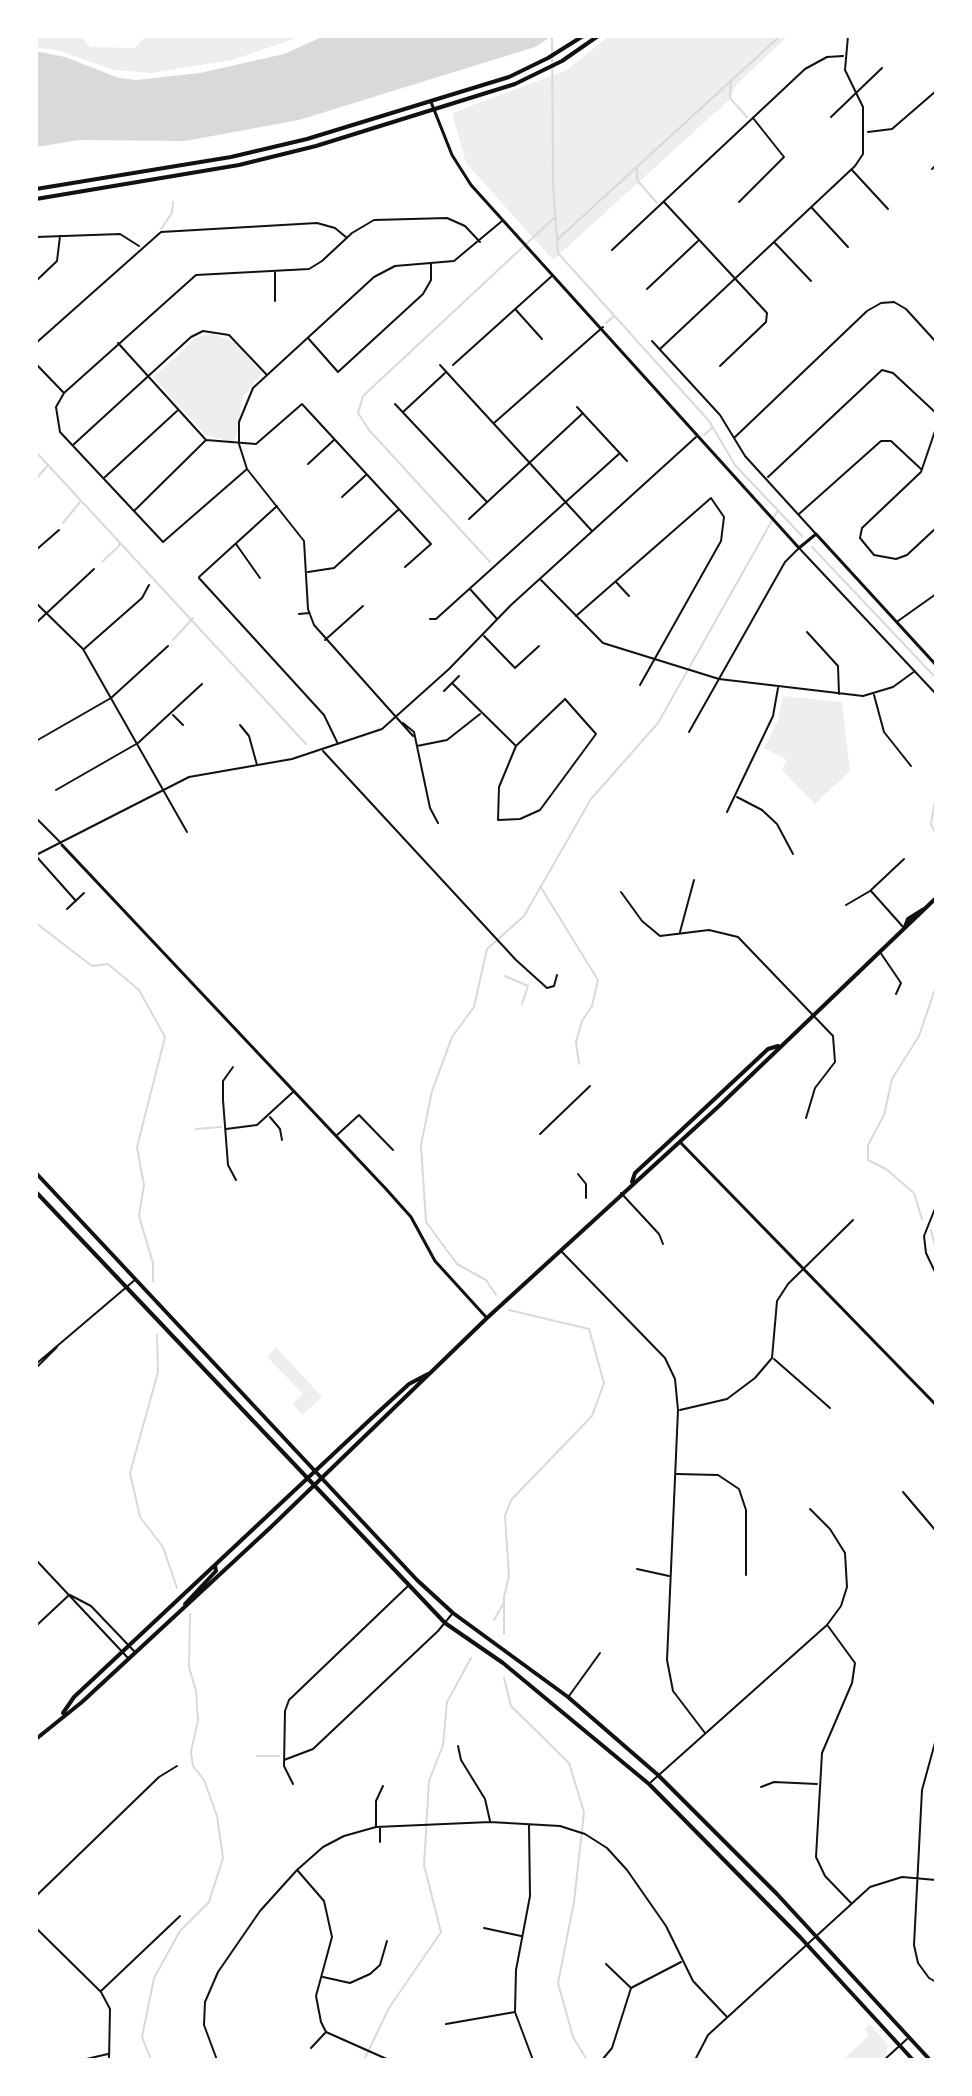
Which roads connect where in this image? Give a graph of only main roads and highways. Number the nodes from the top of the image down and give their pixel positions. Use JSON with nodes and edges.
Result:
{"nodes":[{"id":1,"x":583,"y":36,"type":"edge"},
{"id":2,"x":598,"y":36,"type":"edge"},
{"id":3,"x":112,"y":177,"type":"junction"},
{"id":4,"x":112,"y":186,"type":"junction"},
{"id":5,"x":36,"y":189,"type":"edge"},
{"id":6,"x":36,"y":199,"type":"edge"},
{"id":7,"x":936,"y":898,"type":"edge"},
{"id":8,"x":780,"y":1045,"type":"junction"},
{"id":9,"x":36,"y":1173,"type":"edge"},
{"id":10,"x":632,"y":1182,"type":"junction"},
{"id":11,"x":36,"y":1192,"type":"edge"},
{"id":12,"x":430,"y":1373,"type":"junction"},
{"id":13,"x":315,"y":1471,"type":"junction"},
{"id":14,"x":307,"y":1479,"type":"junction"},
{"id":15,"x":322,"y":1479,"type":"junction"},
{"id":16,"x":314,"y":1486,"type":"junction"},
{"id":17,"x":215,"y":1565,"type":"junction"},
{"id":18,"x":182,"y":1610,"type":"junction"},
{"id":19,"x":59,"y":1718,"type":"junction"},
{"id":20,"x":36,"y":1739,"type":"edge"},
{"id":21,"x":913,"y":2060,"type":"edge"},
{"id":22,"x":930,"y":2060,"type":"edge"}],
"edges":[{"from":1,"to":3,"type":"main road"},
{"from":2,"to":4,"type":"main road"},
{"from":3,"to":4,"type":"main road"},
{"from":3,"to":5,"type":"main road"},
{"from":4,"to":6,"type":"main road"},
{"from":7,"to":8,"type":"main road"},
{"from":8,"to":10,"type":"main road"},
{"from":8,"to":10,"type":"main road"},
{"from":9,"to":13,"type":"main road"},
{"from":10,"to":12,"type":"main road"},
{"from":11,"to":14,"type":"main road"},
{"from":12,"to":13,"type":"main road"},
{"from":12,"to":15,"type":"main road"},
{"from":13,"to":14,"type":"main road"},
{"from":13,"to":15,"type":"main road"},
{"from":14,"to":16,"type":"main road"},
{"from":14,"to":17,"type":"main road"},
{"from":15,"to":16,"type":"main road"},
{"from":15,"to":22,"type":"main road"},
{"from":16,"to":18,"type":"main road"},
{"from":16,"to":21,"type":"main road"},
{"from":17,"to":18,"type":"main road"},
{"from":17,"to":19,"type":"main road"},
{"from":18,"to":19,"type":"main road"},
{"from":19,"to":20,"type":"main road"}]}
